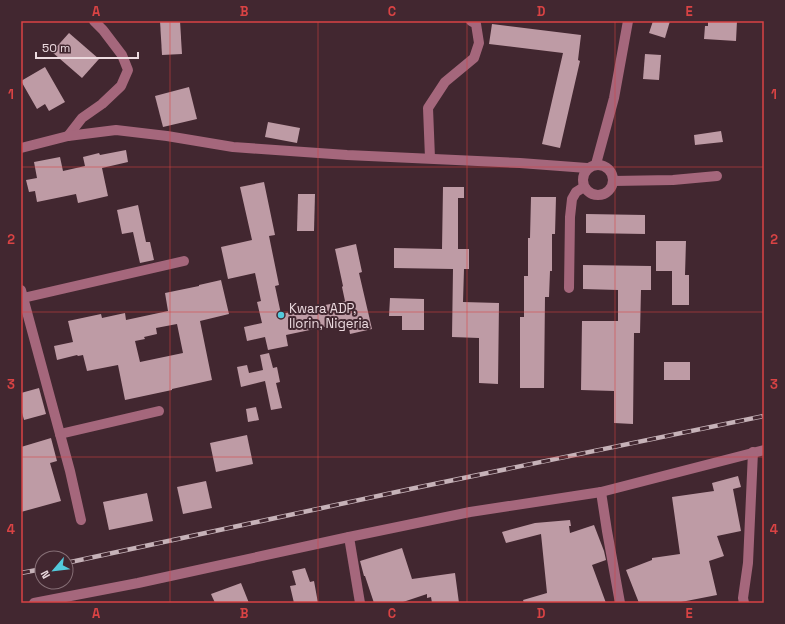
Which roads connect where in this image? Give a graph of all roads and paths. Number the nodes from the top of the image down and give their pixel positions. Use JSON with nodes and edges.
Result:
{"nodes":[{"id":1,"x":94,"y":21,"type":"edge"},
{"id":2,"x":471,"y":21,"type":"edge"},
{"id":3,"x":628,"y":21,"type":"edge"},
{"id":4,"x":68,"y":136,"type":"junction"},
{"id":5,"x":21,"y":148,"type":"edge"},
{"id":6,"x":430,"y":158,"type":"junction"},
{"id":7,"x":592,"y":166,"type":"junction"},
{"id":8,"x":717,"y":176,"type":"dead end"},
{"id":9,"x":613,"y":180,"type":"junction"},
{"id":10,"x":584,"y":187,"type":"junction"},
{"id":11,"x":184,"y":261,"type":"dead end"},
{"id":12,"x":569,"y":288,"type":"dead end"},
{"id":13,"x":22,"y":294,"type":"edge"},
{"id":14,"x":158,"y":411,"type":"dead end"},
{"id":15,"x":60,"y":434,"type":"junction"},
{"id":16,"x":764,"y":450,"type":"edge"},
{"id":17,"x":753,"y":452,"type":"junction"},
{"id":18,"x":601,"y":492,"type":"junction"},
{"id":19,"x":81,"y":520,"type":"dead end"},
{"id":20,"x":349,"y":537,"type":"junction"},
{"id":21,"x":85,"y":598,"type":"edge"},
{"id":22,"x":34,"y":603,"type":"edge"},
{"id":23,"x":360,"y":603,"type":"edge"},
{"id":24,"x":620,"y":603,"type":"edge"},
{"id":25,"x":744,"y":603,"type":"edge"}],
"edges":[{"from":1,"to":4,"type":"street"},
{"from":2,"to":6,"type":"street"},
{"from":3,"to":7,"type":"street"},
{"from":4,"to":5,"type":"street"},
{"from":4,"to":6,"type":"street"},
{"from":6,"to":7,"type":"street"},
{"from":7,"to":9,"type":"street"},
{"from":7,"to":10,"type":"street"},
{"from":8,"to":9,"type":"street"},
{"from":9,"to":10,"type":"street"},
{"from":10,"to":12,"type":"street"},
{"from":11,"to":13,"type":"street"},
{"from":13,"to":15,"type":"street"},
{"from":14,"to":15,"type":"street"},
{"from":15,"to":19,"type":"street"},
{"from":16,"to":17,"type":"street"},
{"from":17,"to":18,"type":"street"},
{"from":17,"to":25,"type":"street"},
{"from":18,"to":20,"type":"street"},
{"from":18,"to":24,"type":"street"},
{"from":20,"to":21,"type":"street"},
{"from":20,"to":23,"type":"street"},
{"from":21,"to":22,"type":"street"}]}
